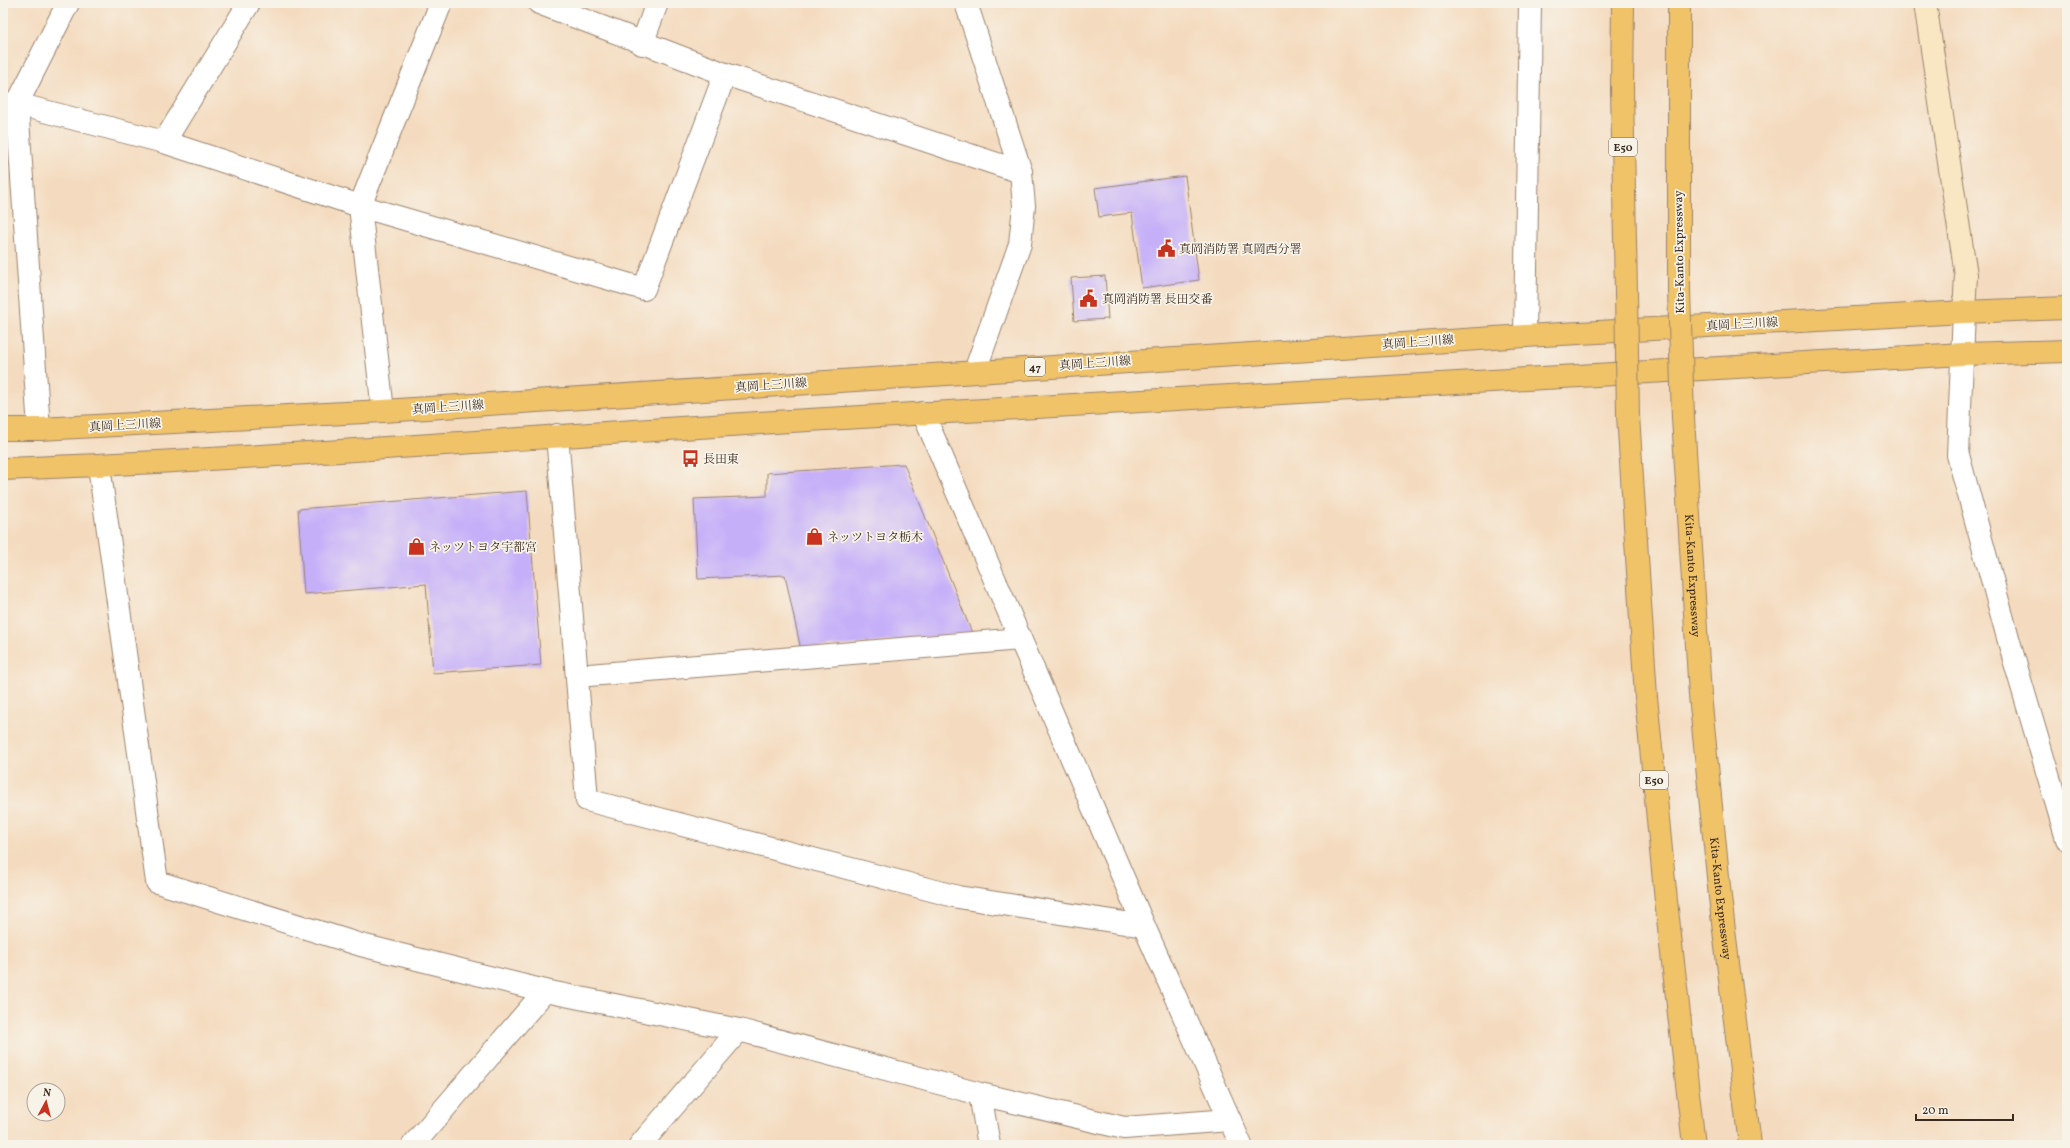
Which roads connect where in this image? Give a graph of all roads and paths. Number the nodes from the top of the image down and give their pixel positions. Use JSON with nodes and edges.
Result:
{"nodes":[{"id":1,"x":68,"y":3,"type":"edge"},
{"id":2,"x":249,"y":3,"type":"edge"},
{"id":3,"x":441,"y":3,"type":"edge"},
{"id":4,"x":539,"y":3,"type":"edge"},
{"id":5,"x":656,"y":3,"type":"edge"},
{"id":6,"x":966,"y":3,"type":"edge"},
{"id":7,"x":1530,"y":3,"type":"edge"},
{"id":8,"x":1623,"y":3,"type":"edge"},
{"id":9,"x":1679,"y":3,"type":"edge"},
{"id":10,"x":1925,"y":3,"type":"edge"},
{"id":11,"x":642,"y":44,"type":"junction"},
{"id":12,"x":725,"y":74,"type":"junction"},
{"id":13,"x":10,"y":103,"type":"edge"},
{"id":14,"x":164,"y":142,"type":"junction"},
{"id":15,"x":1022,"y":172,"type":"junction"},
{"id":16,"x":360,"y":206,"type":"junction"},
{"id":17,"x":2067,"y":308,"type":"edge"},
{"id":18,"x":1964,"y":312,"type":"junction"},
{"id":19,"x":1525,"y":336,"type":"junction"},
{"id":20,"x":2067,"y":351,"type":"edge"},
{"id":21,"x":1964,"y":354,"type":"junction"},
{"id":22,"x":975,"y":371,"type":"junction"},
{"id":23,"x":383,"y":411,"type":"junction"},
{"id":24,"x":922,"y":413,"type":"junction"},
{"id":25,"x":3,"y":429,"type":"edge"},
{"id":26,"x":39,"y":429,"type":"junction"},
{"id":27,"x":557,"y":435,"type":"junction"},
{"id":28,"x":99,"y":466,"type":"junction"},
{"id":29,"x":3,"y":469,"type":"edge"},
{"id":30,"x":1020,"y":639,"type":"junction"},
{"id":31,"x":577,"y":676,"type":"junction"},
{"id":32,"x":2067,"y":839,"type":"edge"},
{"id":33,"x":1144,"y":926,"type":"junction"},
{"id":34,"x":545,"y":991,"type":"junction"},
{"id":35,"x":738,"y":1030,"type":"junction"},
{"id":36,"x":980,"y":1094,"type":"junction"},
{"id":37,"x":1230,"y":1120,"type":"junction"},
{"id":38,"x":413,"y":1145,"type":"edge"},
{"id":39,"x":640,"y":1145,"type":"edge"},
{"id":40,"x":989,"y":1145,"type":"edge"},
{"id":41,"x":1241,"y":1145,"type":"edge"},
{"id":42,"x":1694,"y":1145,"type":"edge"},
{"id":43,"x":1750,"y":1145,"type":"edge"}],
"edges":[{"from":1,"to":13,"type":"street"},
{"from":2,"to":14,"type":"street"},
{"from":3,"to":16,"type":"street"},
{"from":4,"to":11,"type":"street"},
{"from":5,"to":11,"type":"street"},
{"from":6,"to":15,"type":"street"},
{"from":7,"to":19,"type":"street"},
{"from":8,"to":42,"type":"main road","number":"E50","bridge":true},
{"from":9,"to":43,"type":"main road","name":"Kita-Kanto Expressway","bridge":true},
{"from":10,"to":18,"type":"street"},
{"from":11,"to":12,"type":"street"},
{"from":12,"to":15,"type":"street"},
{"from":12,"to":16,"type":"street"},
{"from":13,"to":14,"type":"street"},
{"from":13,"to":26,"type":"street"},
{"from":14,"to":16,"type":"street"},
{"from":15,"to":22,"type":"street"},
{"from":16,"to":23,"type":"street"},
{"from":17,"to":18,"type":"main road","name":"真岡上三川線","number":"47"},
{"from":18,"to":19,"type":"main road","name":"真岡上三川線","number":"47"},
{"from":18,"to":21,"type":"street"},
{"from":19,"to":22,"type":"main road","name":"真岡上三川線","number":"47"},
{"from":20,"to":21,"type":"main road"},
{"from":21,"to":24,"type":"main road"},
{"from":21,"to":32,"type":"street"},
{"from":22,"to":23,"type":"main road","name":"真岡上三川線","number":"47"},
{"from":23,"to":26,"type":"main road","name":"真岡上三川線","number":"47"},
{"from":24,"to":27,"type":"main road"},
{"from":24,"to":30,"type":"street"},
{"from":25,"to":26,"type":"main road","name":"真岡上三川線","number":"47"},
{"from":27,"to":28,"type":"main road"},
{"from":27,"to":31,"type":"street"},
{"from":28,"to":29,"type":"main road"},
{"from":28,"to":34,"type":"street"},
{"from":30,"to":31,"type":"street"},
{"from":30,"to":33,"type":"street"},
{"from":31,"to":33,"type":"street"},
{"from":33,"to":37,"type":"street"},
{"from":34,"to":35,"type":"street"},
{"from":34,"to":38,"type":"street"},
{"from":35,"to":36,"type":"street"},
{"from":35,"to":39,"type":"street"},
{"from":36,"to":37,"type":"street"},
{"from":36,"to":40,"type":"street"},
{"from":37,"to":41,"type":"street"}]}
